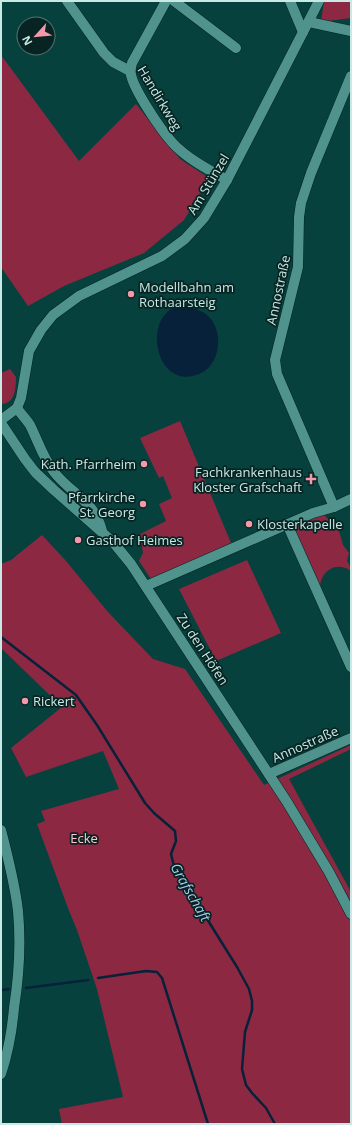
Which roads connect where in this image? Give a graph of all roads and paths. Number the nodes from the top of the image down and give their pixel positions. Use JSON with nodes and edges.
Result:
{"nodes":[{"id":1,"x":67,"y":1,"type":"edge"},
{"id":2,"x":166,"y":1,"type":"edge"},
{"id":3,"x":174,"y":1,"type":"edge"},
{"id":4,"x":290,"y":1,"type":"edge"},
{"id":5,"x":319,"y":1,"type":"edge"},
{"id":6,"x":309,"y":22,"type":"junction"},
{"id":7,"x":351,"y":31,"type":"edge"},
{"id":8,"x":303,"y":32,"type":"junction"},
{"id":9,"x":236,"y":48,"type":"dead end"},
{"id":10,"x":130,"y":70,"type":"junction"},
{"id":11,"x":351,"y":76,"type":"edge"},
{"id":12,"x":227,"y":180,"type":"junction"},
{"id":13,"x":17,"y":408,"type":"junction"},
{"id":14,"x":2,"y":425,"type":"edge"},
{"id":15,"x":351,"y":499,"type":"edge"},
{"id":16,"x":334,"y":507,"type":"junction"},
{"id":17,"x":287,"y":524,"type":"junction"},
{"id":18,"x":102,"y":531,"type":"junction"},
{"id":19,"x":146,"y":586,"type":"junction"},
{"id":20,"x":351,"y":667,"type":"edge"},
{"id":21,"x":351,"y":738,"type":"edge"},
{"id":22,"x":269,"y":774,"type":"junction"},
{"id":23,"x":1,"y":830,"type":"edge"},
{"id":24,"x":351,"y":914,"type":"edge"},
{"id":25,"x":1,"y":1074,"type":"edge"}],
"edges":[{"from":1,"to":10,"type":"street","name":"Handirkweg"},
{"from":2,"to":10,"type":"street"},
{"from":3,"to":9,"type":"street"},
{"from":4,"to":8,"type":"street"},
{"from":5,"to":6,"type":"street","name":"Am Stünzel"},
{"from":6,"to":7,"type":"street"},
{"from":6,"to":8,"type":"street","name":"Am Stünzel"},
{"from":8,"to":12,"type":"street","name":"Am Stünzel"},
{"from":10,"to":12,"type":"street","name":"Handirkweg"},
{"from":11,"to":16,"type":"street","name":"Annostraße"},
{"from":12,"to":13,"type":"street","name":"Am Stünzel"},
{"from":13,"to":14,"type":"street"},
{"from":13,"to":18,"type":"street"},
{"from":14,"to":18,"type":"street","name":"Zu den Höfen"},
{"from":15,"to":16,"type":"street"},
{"from":16,"to":17,"type":"street"},
{"from":17,"to":19,"type":"street"},
{"from":17,"to":20,"type":"street"},
{"from":18,"to":19,"type":"street","name":"Zu den Höfen"},
{"from":19,"to":22,"type":"street","name":"Zu den Höfen"},
{"from":21,"to":22,"type":"street","name":"Annostraße"},
{"from":22,"to":24,"type":"street","name":"Zu den Höfen"},
{"from":23,"to":25,"type":"street"}]}
